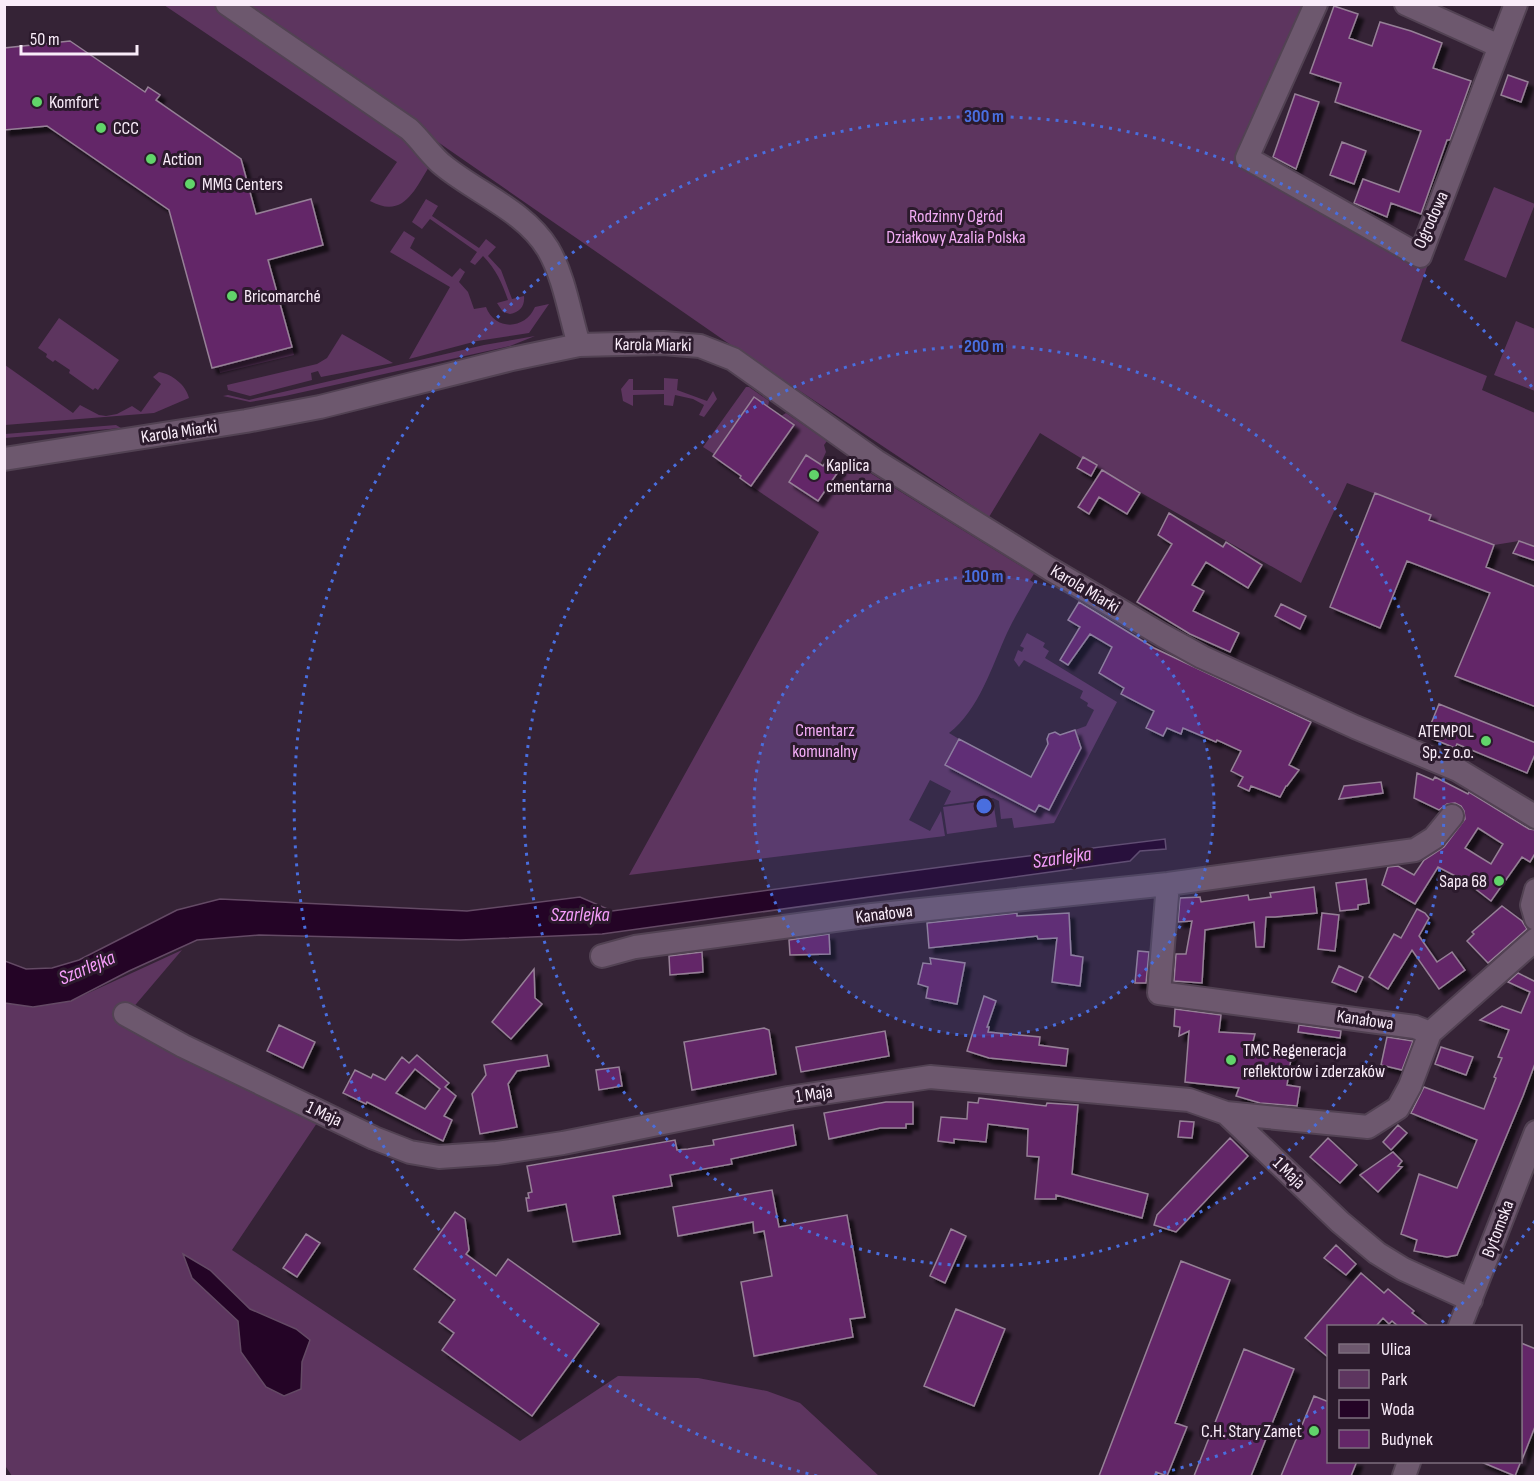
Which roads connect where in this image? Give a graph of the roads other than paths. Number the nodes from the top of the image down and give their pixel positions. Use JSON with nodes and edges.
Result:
{"nodes":[{"id":1,"x":227,"y":4,"type":"edge"},
{"id":2,"x":1316,"y":4,"type":"edge"},
{"id":3,"x":1406,"y":4,"type":"edge"},
{"id":4,"x":1516,"y":4,"type":"edge"},
{"id":5,"x":1499,"y":46,"type":"junction"},
{"id":6,"x":579,"y":345,"type":"junction"},
{"id":7,"x":94,"y":444,"type":"junction"},
{"id":8,"x":4,"y":448,"type":"edge"},
{"id":9,"x":4,"y":459,"type":"edge"},
{"id":10,"x":1452,"y":816,"type":"dead end"},
{"id":11,"x":1536,"y":817,"type":"edge"},
{"id":12,"x":1168,"y":884,"type":"junction"},
{"id":13,"x":1536,"y":890,"type":"edge"},
{"id":14,"x":1536,"y":919,"type":"edge"},
{"id":15,"x":1536,"y":939,"type":"edge"},
{"id":16,"x":602,"y":956,"type":"dead end"},
{"id":17,"x":125,"y":1014,"type":"dead end"},
{"id":18,"x":1430,"y":1033,"type":"junction"},
{"id":19,"x":1226,"y":1113,"type":"junction"},
{"id":20,"x":1536,"y":1132,"type":"edge"},
{"id":21,"x":1470,"y":1300,"type":"junction"},
{"id":22,"x":1460,"y":1325,"type":"edge"}],
"edges":[{"from":1,"to":6,"type":"street"},
{"from":2,"to":5,"type":"street","name":"Ogrodowa"},
{"from":3,"to":5,"type":"street"},
{"from":4,"to":5,"type":"street","name":"Ogrodowa"},
{"from":6,"to":7,"type":"street","name":"Karola Miarki"},
{"from":6,"to":11,"type":"street","name":"Karola Miarki"},
{"from":7,"to":8,"type":"street","name":"Karola Miarki"},
{"from":7,"to":9,"type":"street","name":"Karola Miarki"},
{"from":10,"to":12,"type":"street","name":"Kanałowa"},
{"from":12,"to":16,"type":"street","name":"Kanałowa"},
{"from":12,"to":18,"type":"street","name":"Kanałowa"},
{"from":13,"to":14,"type":"street"},
{"from":15,"to":18,"type":"street"},
{"from":17,"to":19,"type":"street","name":"1 Maja"},
{"from":18,"to":19,"type":"street"},
{"from":19,"to":21,"type":"street","name":"1 Maja"},
{"from":20,"to":21,"type":"street","name":"Bytomska"},
{"from":21,"to":22,"type":"street","name":"Bytomska"}]}
